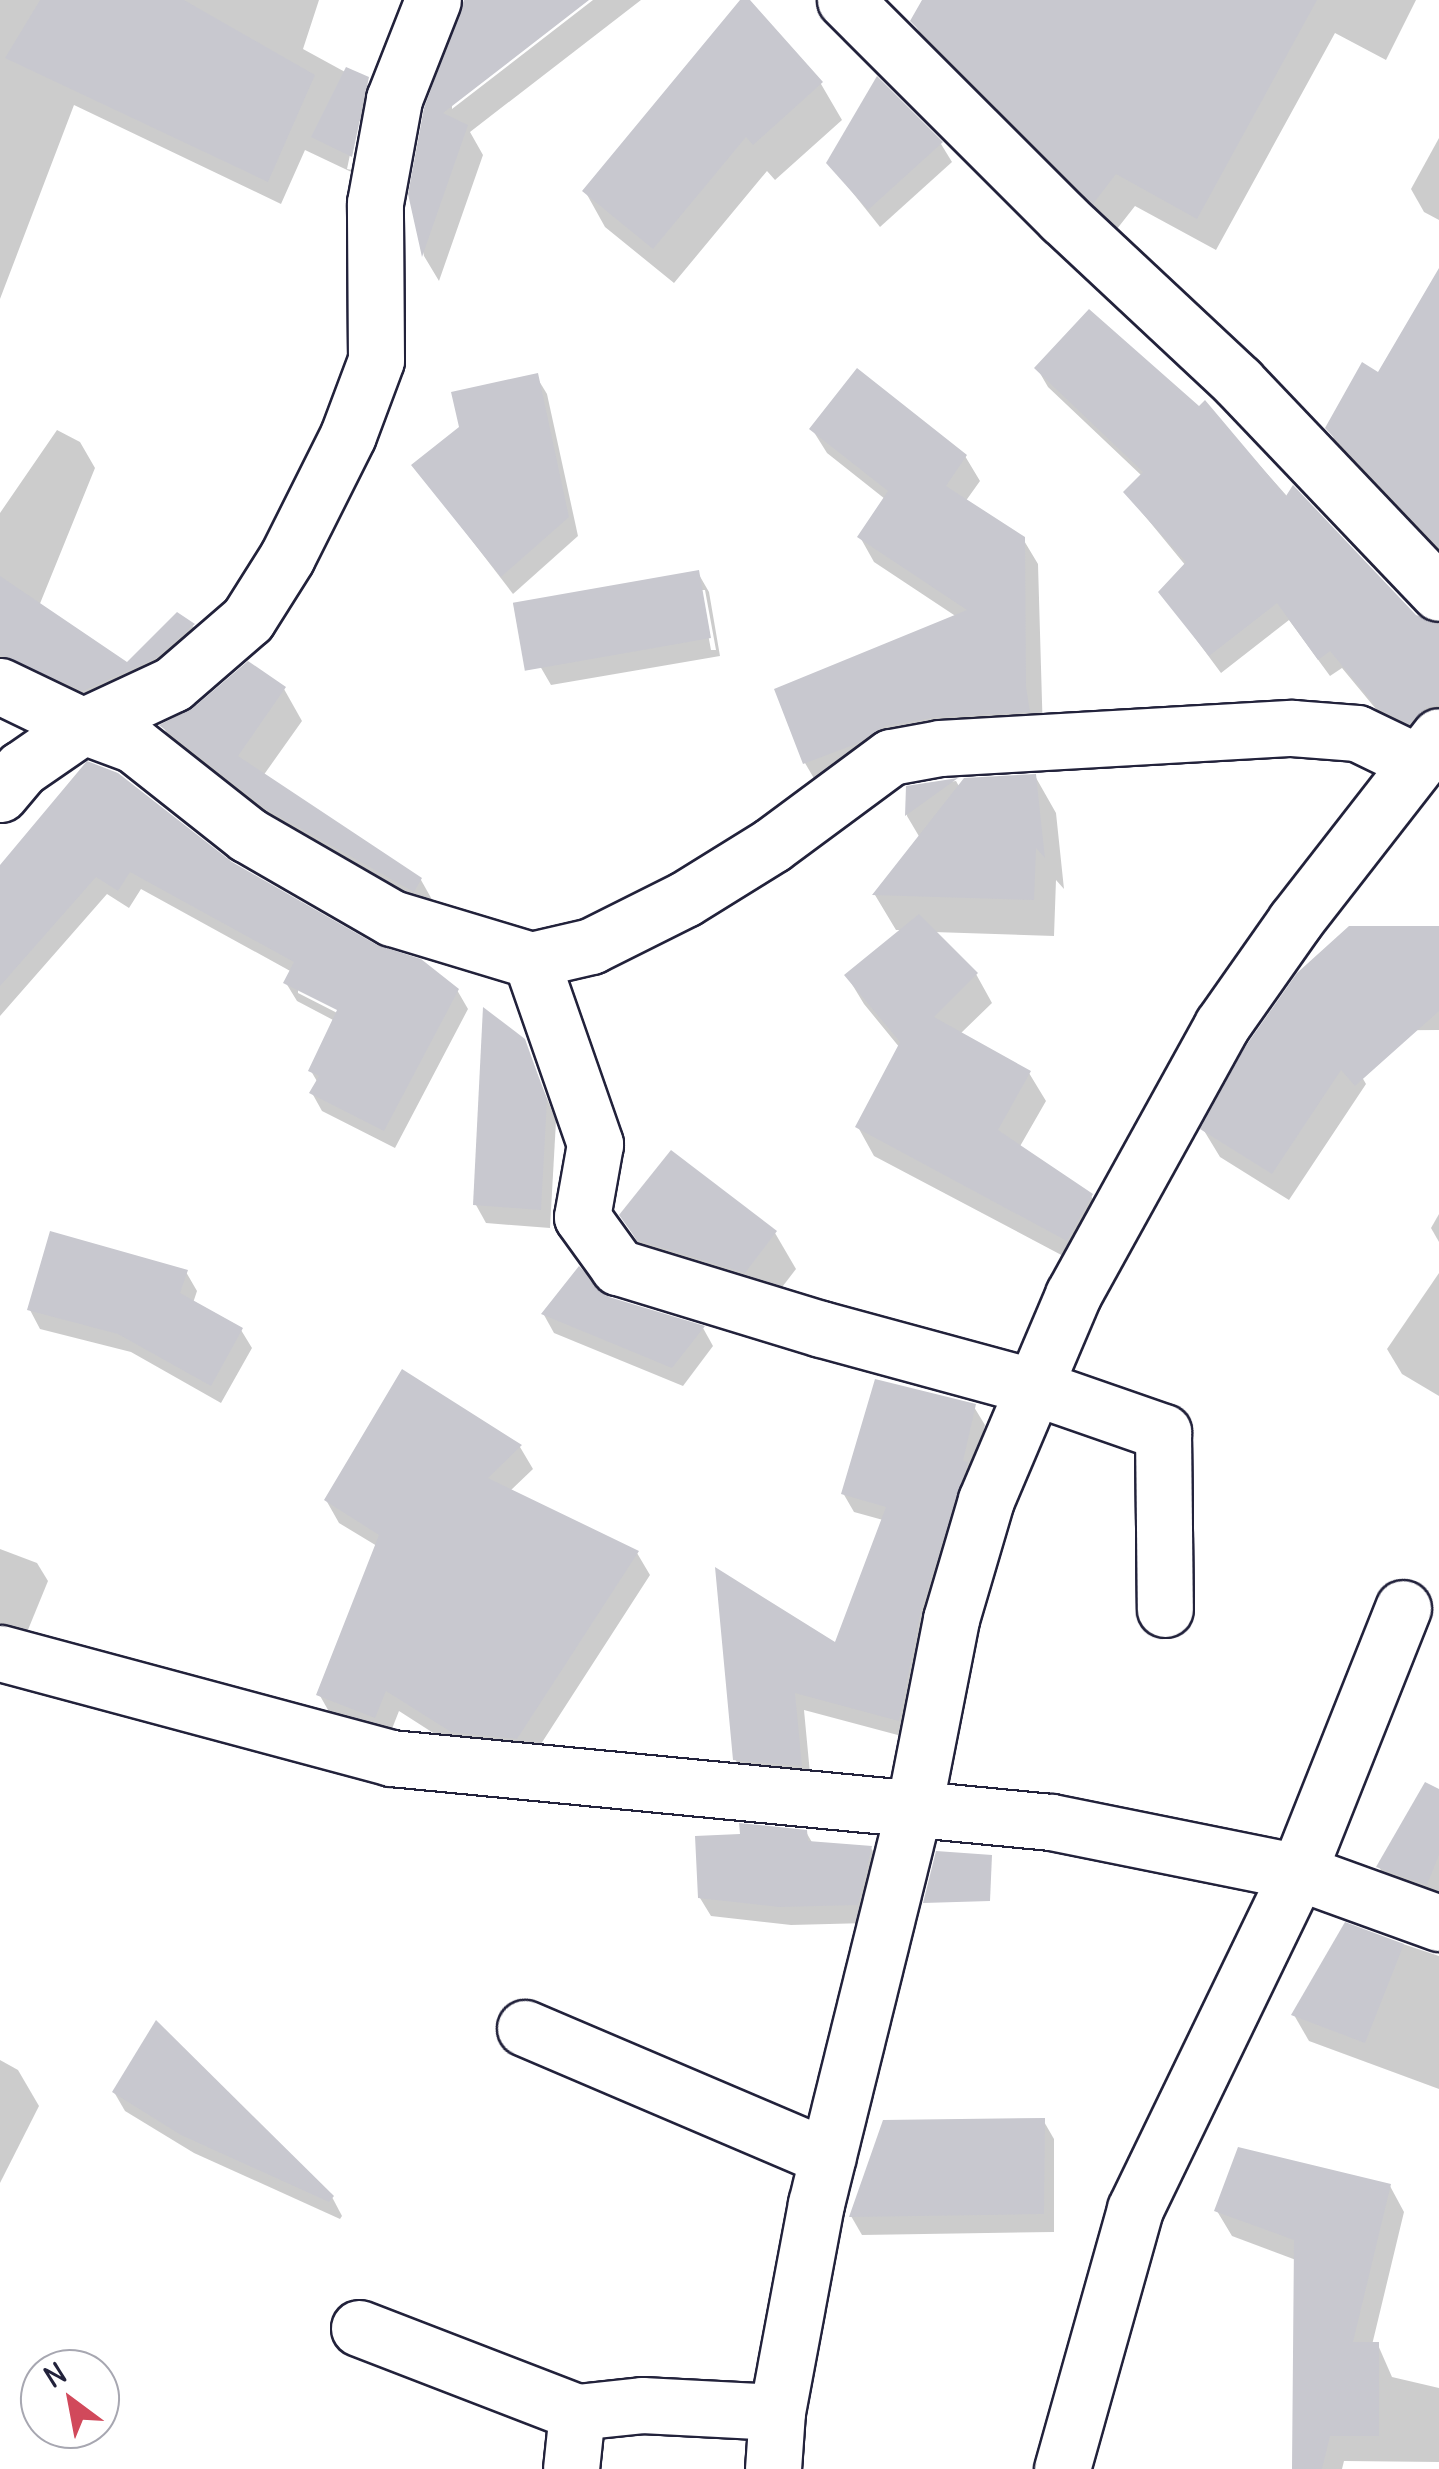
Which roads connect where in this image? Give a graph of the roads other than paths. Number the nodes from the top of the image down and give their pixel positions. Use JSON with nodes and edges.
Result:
{"nodes":[{"id":1,"x":433,"y":0,"type":"edge"},
{"id":2,"x":845,"y":0,"type":"edge"},
{"id":3,"x":1439,"y":594,"type":"edge"},
{"id":4,"x":0,"y":686,"type":"edge"},
{"id":5,"x":83,"y":726,"type":"junction"},
{"id":6,"x":1428,"y":749,"type":"edge"},
{"id":7,"x":0,"y":794,"type":"edge"},
{"id":8,"x":531,"y":960,"type":"junction"},
{"id":9,"x":1031,"y":1386,"type":"junction"},
{"id":10,"x":1403,"y":1608,"type":"dead end"},
{"id":11,"x":1166,"y":1609,"type":"dead end"},
{"id":12,"x":0,"y":1653,"type":"edge"},
{"id":13,"x":914,"y":1808,"type":"junction"},
{"id":14,"x":1298,"y":1872,"type":"junction"},
{"id":15,"x":1439,"y":1923,"type":"edge"},
{"id":16,"x":525,"y":2028,"type":"dead end"},
{"id":17,"x":828,"y":2157,"type":"junction"},
{"id":18,"x":360,"y":2328,"type":"dead end"},
{"id":19,"x":577,"y":2412,"type":"junction"},
{"id":20,"x":777,"y":2412,"type":"junction"},
{"id":21,"x":572,"y":2469,"type":"edge"},
{"id":22,"x":774,"y":2469,"type":"edge"},
{"id":23,"x":1062,"y":2469,"type":"edge"}],
"edges":[{"from":1,"to":5,"type":"street"},
{"from":2,"to":3,"type":"street"},
{"from":4,"to":5,"type":"street"},
{"from":5,"to":7,"type":"street"},
{"from":5,"to":8,"type":"street"},
{"from":6,"to":8,"type":"street"},
{"from":6,"to":9,"type":"street"},
{"from":8,"to":9,"type":"street"},
{"from":9,"to":11,"type":"street"},
{"from":9,"to":13,"type":"street"},
{"from":10,"to":14,"type":"street"},
{"from":12,"to":13,"type":"street"},
{"from":13,"to":14,"type":"street"},
{"from":13,"to":17,"type":"street"},
{"from":14,"to":15,"type":"street"},
{"from":14,"to":23,"type":"street"},
{"from":16,"to":17,"type":"street"},
{"from":17,"to":20,"type":"street"},
{"from":18,"to":19,"type":"street"},
{"from":19,"to":20,"type":"street"},
{"from":19,"to":21,"type":"street"},
{"from":20,"to":22,"type":"street"}]}
